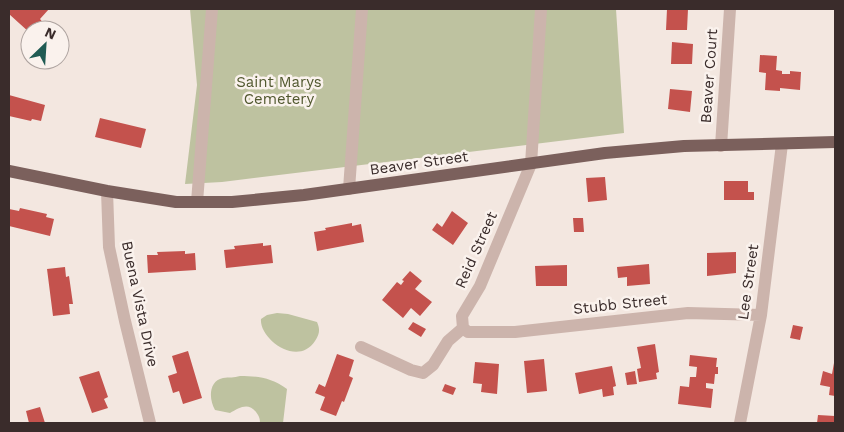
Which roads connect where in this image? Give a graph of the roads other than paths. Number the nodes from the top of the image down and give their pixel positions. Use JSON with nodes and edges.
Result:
{"nodes":[{"id":1,"x":212,"y":9,"type":"edge"},
{"id":2,"x":362,"y":9,"type":"edge"},
{"id":3,"x":542,"y":9,"type":"edge"},
{"id":4,"x":730,"y":9,"type":"edge"},
{"id":5,"x":835,"y":142,"type":"edge"},
{"id":6,"x":782,"y":144,"type":"junction"},
{"id":7,"x":721,"y":146,"type":"junction"},
{"id":8,"x":531,"y":164,"type":"junction"},
{"id":9,"x":9,"y":171,"type":"edge"},
{"id":10,"x":349,"y":189,"type":"junction"},
{"id":11,"x":107,"y":191,"type":"junction"},
{"id":12,"x":197,"y":202,"type":"junction"},
{"id":13,"x":761,"y":315,"type":"junction"},
{"id":14,"x":463,"y":328,"type":"junction"},
{"id":15,"x":361,"y":347,"type":"dead end"},
{"id":16,"x":150,"y":423,"type":"edge"},
{"id":17,"x":740,"y":423,"type":"edge"}],
"edges":[{"from":1,"to":12,"type":"street"},
{"from":2,"to":10,"type":"street"},
{"from":3,"to":8,"type":"street","name":"Reid Street"},
{"from":4,"to":7,"type":"street","name":"Beaver Court"},
{"from":5,"to":6,"type":"main road","name":"Beaver Street"},
{"from":6,"to":7,"type":"main road","name":"Beaver Street"},
{"from":6,"to":13,"type":"street","name":"Lee Street"},
{"from":7,"to":8,"type":"main road","name":"Beaver Street"},
{"from":8,"to":10,"type":"main road","name":"Beaver Street"},
{"from":8,"to":14,"type":"street","name":"Reid Street"},
{"from":9,"to":11,"type":"main road","name":"Beaver Street"},
{"from":10,"to":12,"type":"main road","name":"Beaver Street"},
{"from":11,"to":12,"type":"main road","name":"Beaver Street"},
{"from":11,"to":16,"type":"street","name":"Buena Vista Drive"},
{"from":13,"to":14,"type":"street","name":"Stubb Street"},
{"from":13,"to":17,"type":"street","name":"Lee Street"},
{"from":14,"to":15,"type":"street"}]}
